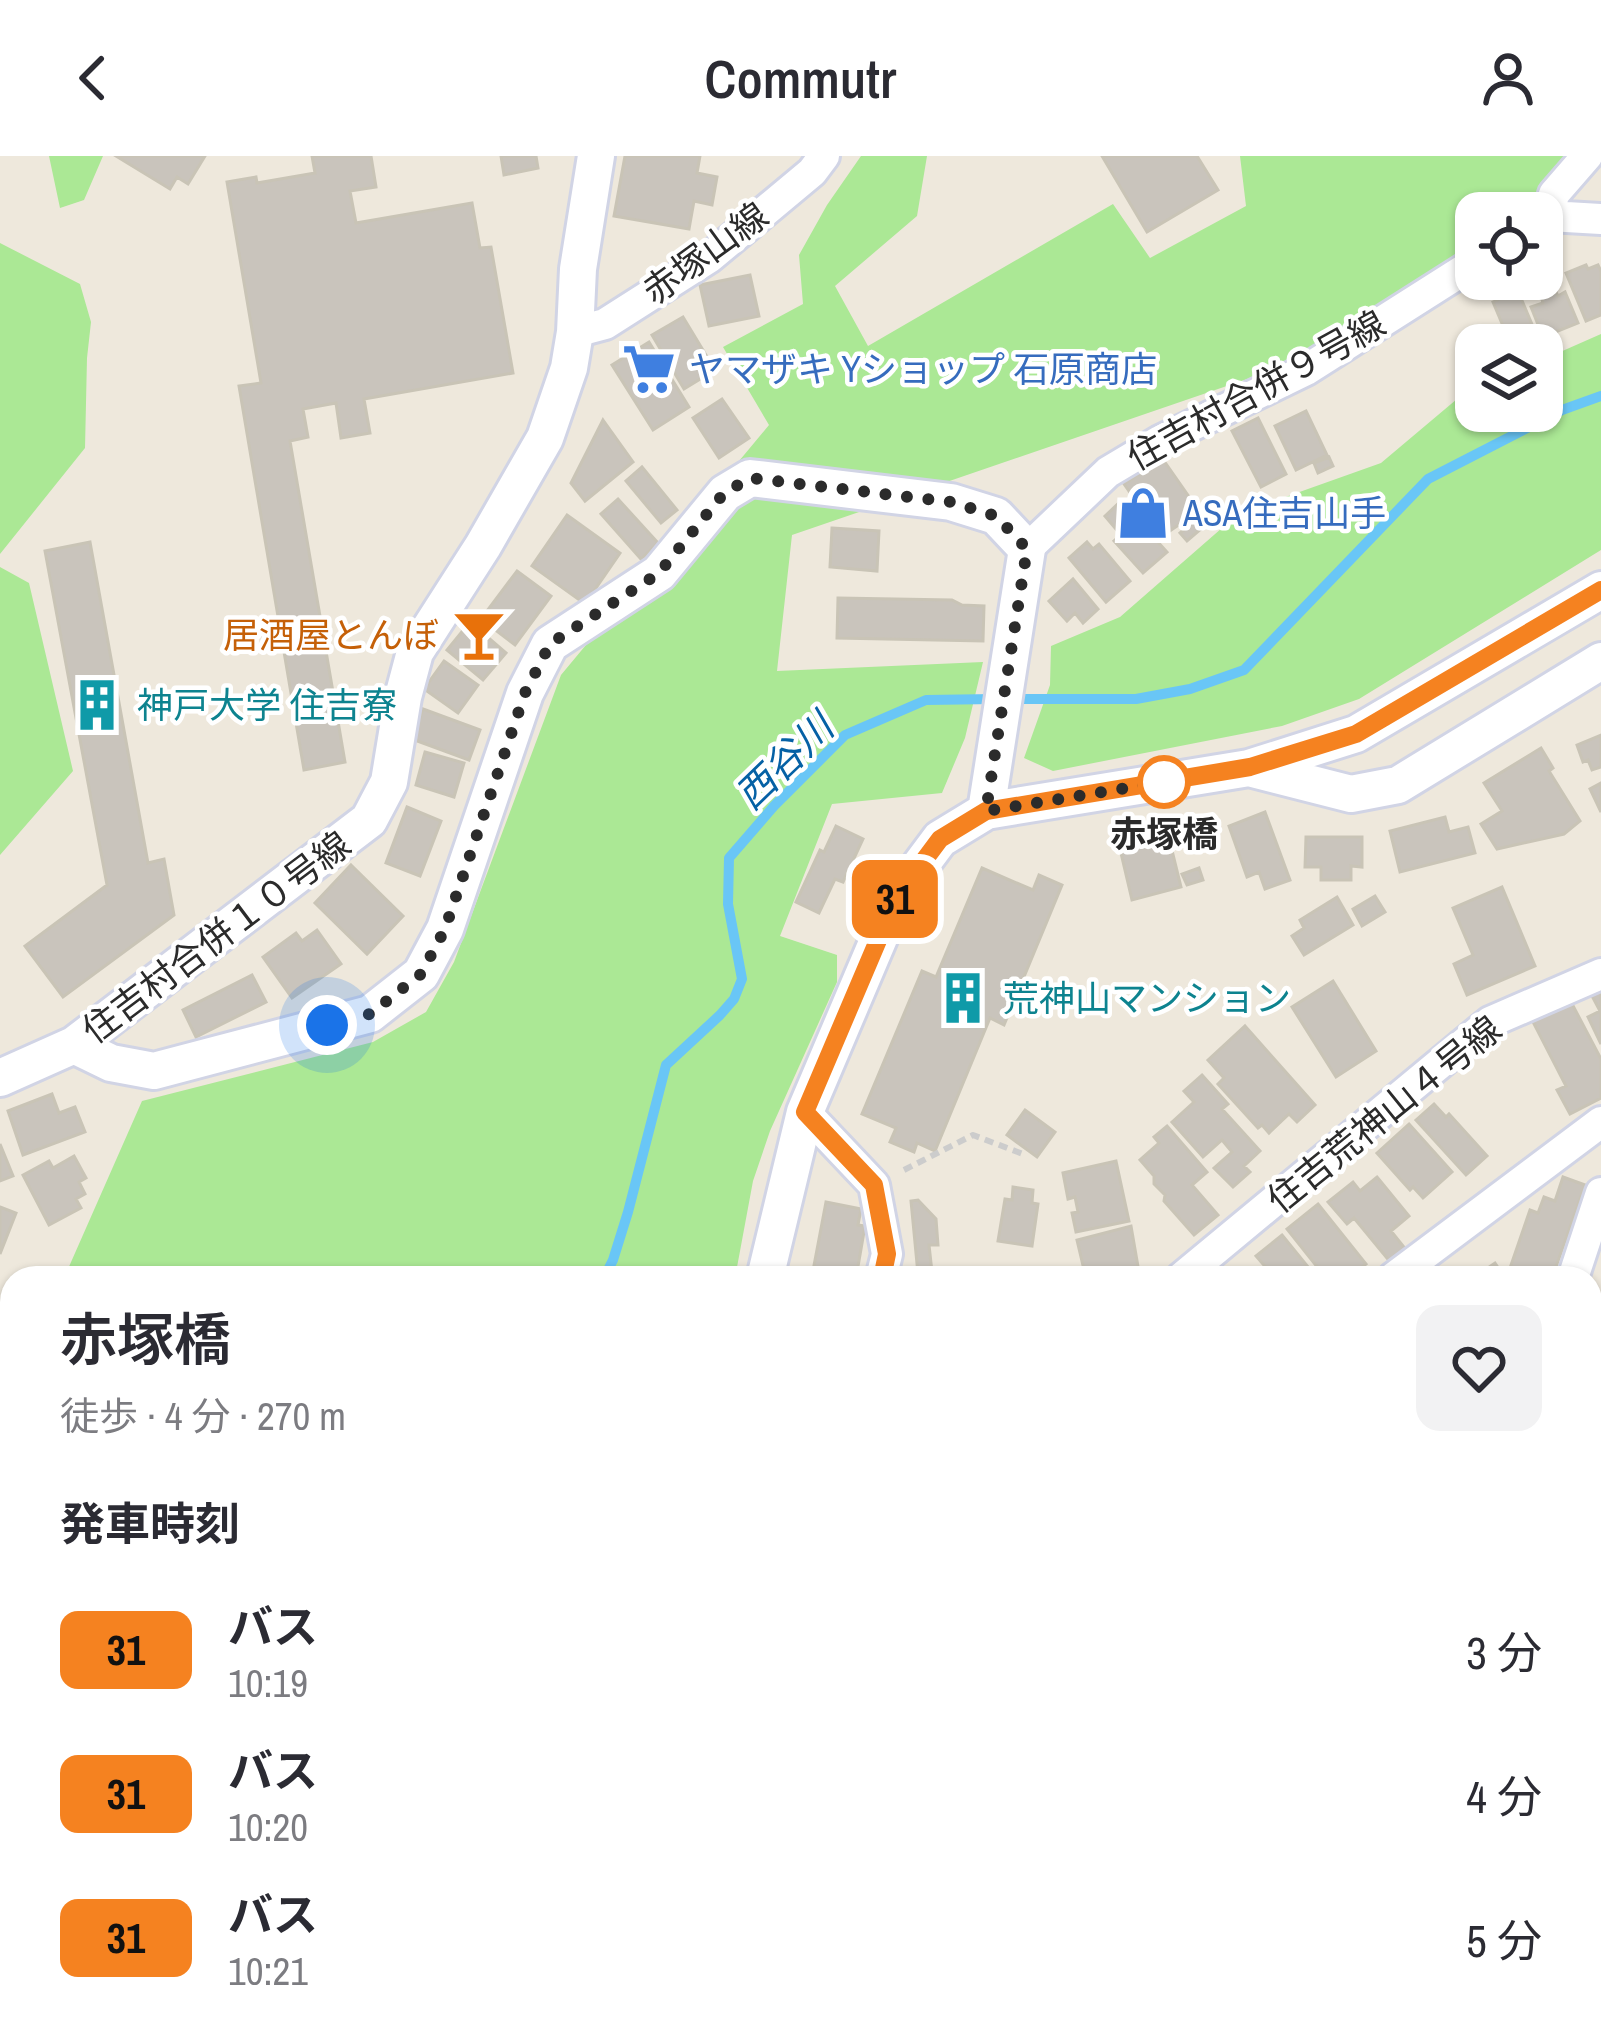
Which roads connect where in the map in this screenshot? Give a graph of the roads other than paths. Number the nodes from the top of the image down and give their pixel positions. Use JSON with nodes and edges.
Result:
{"nodes":[{"id":1,"x":596,"y":156,"type":"edge"},
{"id":2,"x":824,"y":156,"type":"edge"},
{"id":3,"x":1587,"y":156,"type":"edge"},
{"id":4,"x":1556,"y":192,"type":"edge"},
{"id":5,"x":1563,"y":218,"type":"edge"},
{"id":6,"x":1601,"y":219,"type":"edge"},
{"id":7,"x":1455,"y":275,"type":"edge"},
{"id":8,"x":574,"y":332,"type":"junction"},
{"id":9,"x":1027,"y":549,"type":"junction"},
{"id":10,"x":1601,"y":590,"type":"edge"},
{"id":11,"x":1601,"y":661,"type":"edge"},
{"id":12,"x":1250,"y":767,"type":"junction"},
{"id":13,"x":986,"y":811,"type":"junction"},
{"id":14,"x":1601,"y":974,"type":"edge"},
{"id":15,"x":74,"y":1045,"type":"junction"},
{"id":16,"x":0,"y":1078,"type":"edge"},
{"id":17,"x":805,"y":1112,"type":"junction"},
{"id":18,"x":1601,"y":1122,"type":"edge"},
{"id":19,"x":1601,"y":1193,"type":"edge"},
{"id":20,"x":768,"y":1266,"type":"edge"},
{"id":21,"x":884,"y":1266,"type":"edge"},
{"id":22,"x":1195,"y":1266,"type":"edge"},
{"id":23,"x":1410,"y":1266,"type":"edge"},
{"id":24,"x":1577,"y":1266,"type":"edge"}],
"edges":[{"from":1,"to":8,"type":"street","name":"住吉村合併１０号線"},
{"from":2,"to":8,"type":"street","name":"赤塚山線"},
{"from":3,"to":4,"type":"street"},
{"from":5,"to":6,"type":"street"},
{"from":7,"to":9,"type":"street","name":"住吉村合併９号線"},
{"from":8,"to":15,"type":"street","name":"住吉村合併１０号線"},
{"from":9,"to":13,"type":"street"},
{"from":9,"to":15,"type":"street"},
{"from":10,"to":12,"type":"street"},
{"from":11,"to":12,"type":"street"},
{"from":12,"to":13,"type":"street"},
{"from":13,"to":17,"type":"street"},
{"from":14,"to":22,"type":"street","name":"住吉荒神山４号線"},
{"from":15,"to":16,"type":"street","name":"住吉村合併１０号線"},
{"from":17,"to":20,"type":"street"},
{"from":17,"to":21,"type":"street"},
{"from":18,"to":23,"type":"street"},
{"from":19,"to":24,"type":"street"}]}
